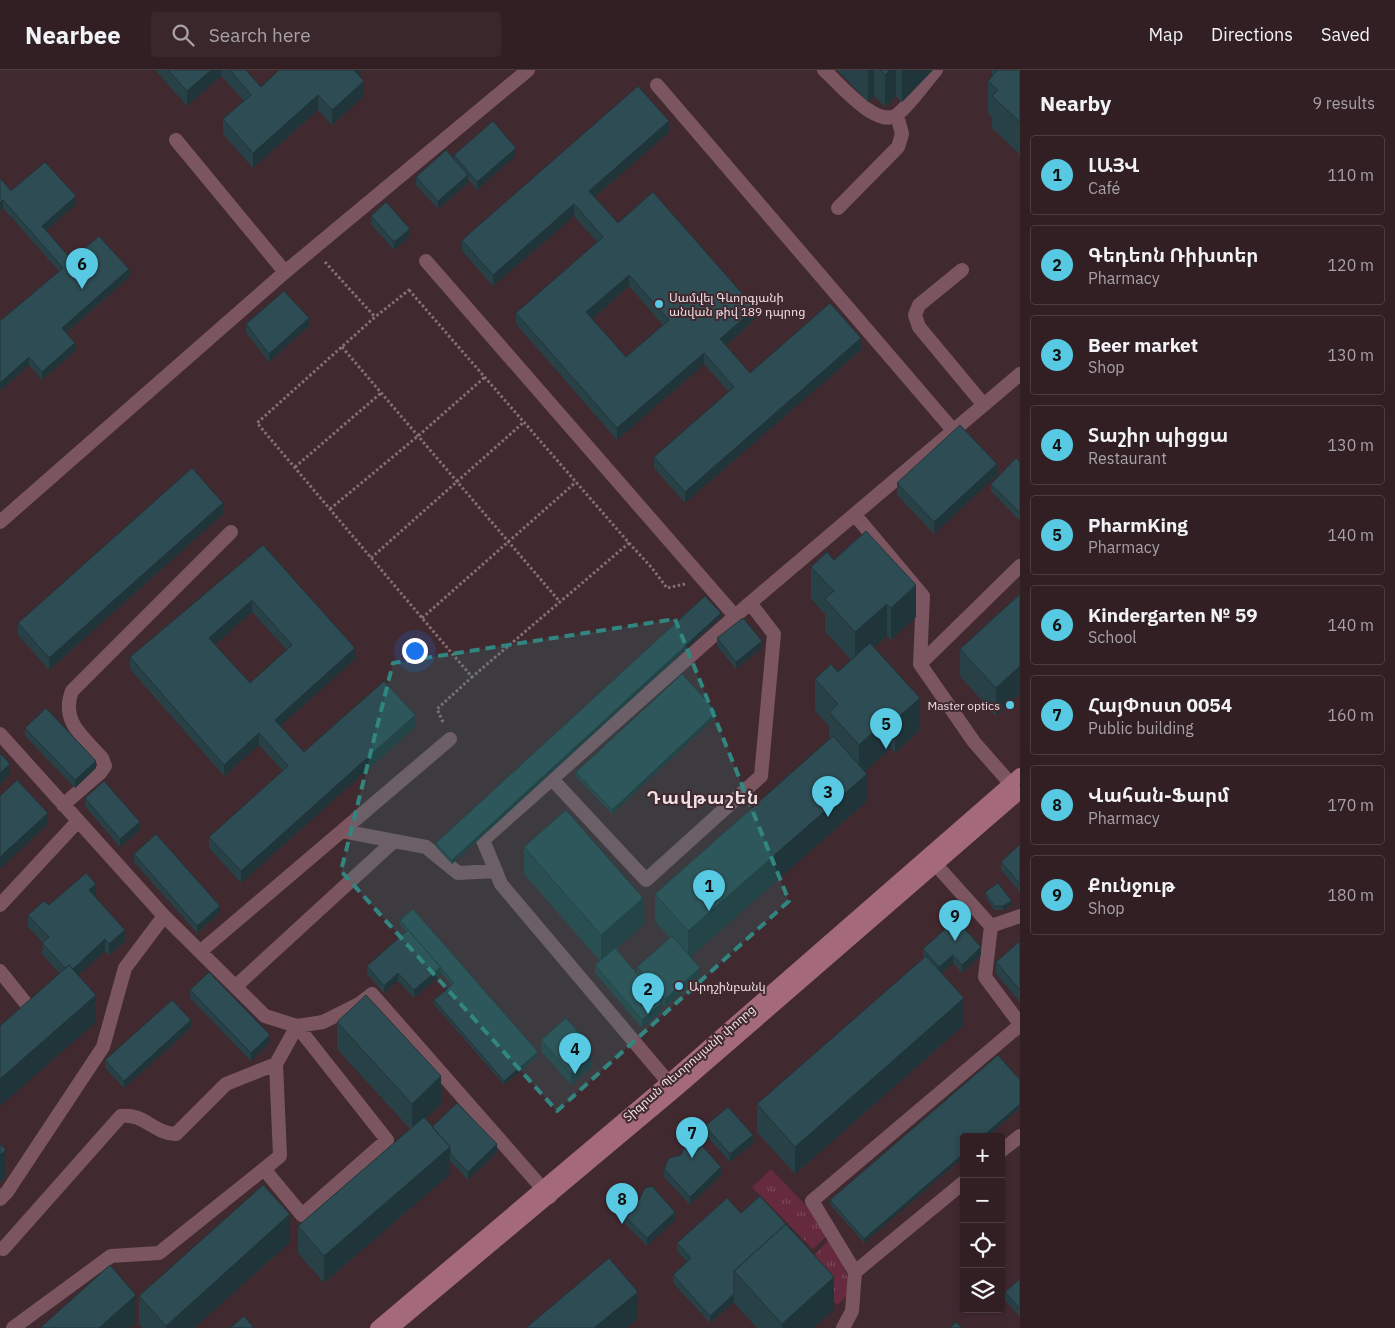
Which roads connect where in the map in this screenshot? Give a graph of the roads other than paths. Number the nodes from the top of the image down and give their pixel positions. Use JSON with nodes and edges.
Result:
{"nodes":[{"id":1,"x":528,"y":70,"type":"edge"},
{"id":2,"x":824,"y":70,"type":"edge"},
{"id":3,"x":936,"y":70,"type":"edge"},
{"id":4,"x":657,"y":85,"type":"dead end"},
{"id":5,"x":897,"y":115,"type":"junction"},
{"id":6,"x":176,"y":140,"type":"dead end"},
{"id":7,"x":838,"y":208,"type":"dead end"},
{"id":8,"x":426,"y":261,"type":"dead end"},
{"id":9,"x":962,"y":270,"type":"dead end"},
{"id":10,"x":285,"y":272,"type":"junction"},
{"id":11,"x":1020,"y":374,"type":"edge"},
{"id":12,"x":983,"y":404,"type":"junction"},
{"id":13,"x":952,"y":429,"type":"junction"},
{"id":14,"x":855,"y":515,"type":"junction"},
{"id":15,"x":0,"y":522,"type":"edge"},
{"id":16,"x":232,"y":532,"type":"dead end"},
{"id":17,"x":1020,"y":566,"type":"edge"},
{"id":18,"x":750,"y":603,"type":"junction"},
{"id":19,"x":735,"y":616,"type":"junction"},
{"id":20,"x":920,"y":664,"type":"junction"},
{"id":21,"x":0,"y":734,"type":"edge"},
{"id":22,"x":450,"y":739,"type":"road end"},
{"id":23,"x":551,"y":778,"type":"junction"},
{"id":24,"x":1017,"y":783,"type":"edge"},
{"id":25,"x":64,"y":805,"type":"junction"},
{"id":26,"x":78,"y":821,"type":"junction"},
{"id":27,"x":342,"y":831,"type":"junction"},
{"id":28,"x":394,"y":841,"type":"junction"},
{"id":29,"x":928,"y":856,"type":"junction"},
{"id":30,"x":937,"y":866,"type":"junction"},
{"id":31,"x":496,"y":871,"type":"junction"},
{"id":32,"x":0,"y":905,"type":"edge"},
{"id":33,"x":164,"y":916,"type":"junction"},
{"id":34,"x":1020,"y":916,"type":"edge"},
{"id":35,"x":991,"y":926,"type":"junction"},
{"id":36,"x":201,"y":952,"type":"junction"},
{"id":37,"x":0,"y":971,"type":"edge"},
{"id":38,"x":236,"y":986,"type":"junction"},
{"id":39,"x":28,"y":1006,"type":"edge"},
{"id":40,"x":1020,"y":1025,"type":"edge"},
{"id":41,"x":297,"y":1026,"type":"junction"},
{"id":42,"x":276,"y":1064,"type":"junction"},
{"id":43,"x":672,"y":1086,"type":"junction"},
{"id":44,"x":1020,"y":1136,"type":"edge"},
{"id":45,"x":1005,"y":1148,"type":"edge"},
{"id":46,"x":264,"y":1169,"type":"junction"},
{"id":47,"x":960,"y":1185,"type":"edge"},
{"id":48,"x":546,"y":1193,"type":"junction"},
{"id":49,"x":0,"y":1199,"type":"edge"},
{"id":50,"x":3,"y":1249,"type":"dead end"},
{"id":51,"x":855,"y":1272,"type":"junction"},
{"id":52,"x":13,"y":1328,"type":"edge"},
{"id":53,"x":377,"y":1328,"type":"edge"},
{"id":54,"x":392,"y":1328,"type":"edge"},
{"id":55,"x":843,"y":1328,"type":"edge"}],
"edges":[{"from":1,"to":10,"type":"lane"},
{"from":2,"to":5,"type":"lane"},
{"from":3,"to":5,"type":"lane"},
{"from":4,"to":13,"type":"lane"},
{"from":5,"to":7,"type":"lane"},
{"from":6,"to":10,"type":"lane"},
{"from":8,"to":19,"type":"lane"},
{"from":9,"to":12,"type":"lane"},
{"from":10,"to":15,"type":"lane"},
{"from":11,"to":12,"type":"lane"},
{"from":12,"to":13,"type":"lane"},
{"from":13,"to":14,"type":"lane"},
{"from":14,"to":18,"type":"lane"},
{"from":14,"to":20,"type":"lane"},
{"from":16,"to":25,"type":"lane"},
{"from":17,"to":20,"type":"lane"},
{"from":18,"to":19,"type":"lane"},
{"from":18,"to":23,"type":"lane"},
{"from":19,"to":23,"type":"lane"},
{"from":20,"to":24,"type":"lane"},
{"from":21,"to":25,"type":"lane"},
{"from":22,"to":27,"type":"lane"},
{"from":23,"to":31,"type":"lane"},
{"from":24,"to":29,"type":"main road","name":"Տիգրան Պետրոսյանի փողոց"},
{"from":24,"to":30,"type":"main road","name":"Տիգրան Պետրոսյանի փողոց"},
{"from":25,"to":26,"type":"lane"},
{"from":26,"to":32,"type":"lane"},
{"from":26,"to":33,"type":"lane"},
{"from":27,"to":28,"type":"lane"},
{"from":27,"to":36,"type":"lane"},
{"from":28,"to":31,"type":"lane"},
{"from":28,"to":38,"type":"lane"},
{"from":29,"to":30,"type":"lane"},
{"from":29,"to":43,"type":"main road","name":"Տիգրան Պետրոսյանի փողոց"},
{"from":30,"to":35,"type":"lane"},
{"from":30,"to":43,"type":"main road","name":"Տիգրան Պետրոսյանի փողոց"},
{"from":31,"to":43,"type":"lane"},
{"from":33,"to":36,"type":"lane"},
{"from":33,"to":49,"type":"lane"},
{"from":34,"to":35,"type":"lane"},
{"from":35,"to":40,"type":"lane"},
{"from":36,"to":38,"type":"lane"},
{"from":37,"to":39,"type":"lane"},
{"from":38,"to":41,"type":"lane"},
{"from":40,"to":51,"type":"lane"},
{"from":41,"to":42,"type":"lane"},
{"from":41,"to":46,"type":"lane"},
{"from":41,"to":48,"type":"lane"},
{"from":42,"to":46,"type":"lane"},
{"from":42,"to":50,"type":"lane"},
{"from":43,"to":48,"type":"main road","name":"Տիգրան Պետրոսյանի փողոց"},
{"from":44,"to":45,"type":"lane"},
{"from":46,"to":52,"type":"lane"},
{"from":47,"to":51,"type":"lane"},
{"from":48,"to":53,"type":"main road","name":"Տիգրան Պետրոսյանի փողոց"},
{"from":48,"to":54,"type":"main road","name":"Տիգրան Պետրոսյանի փողոց"},
{"from":51,"to":55,"type":"lane"}]}
